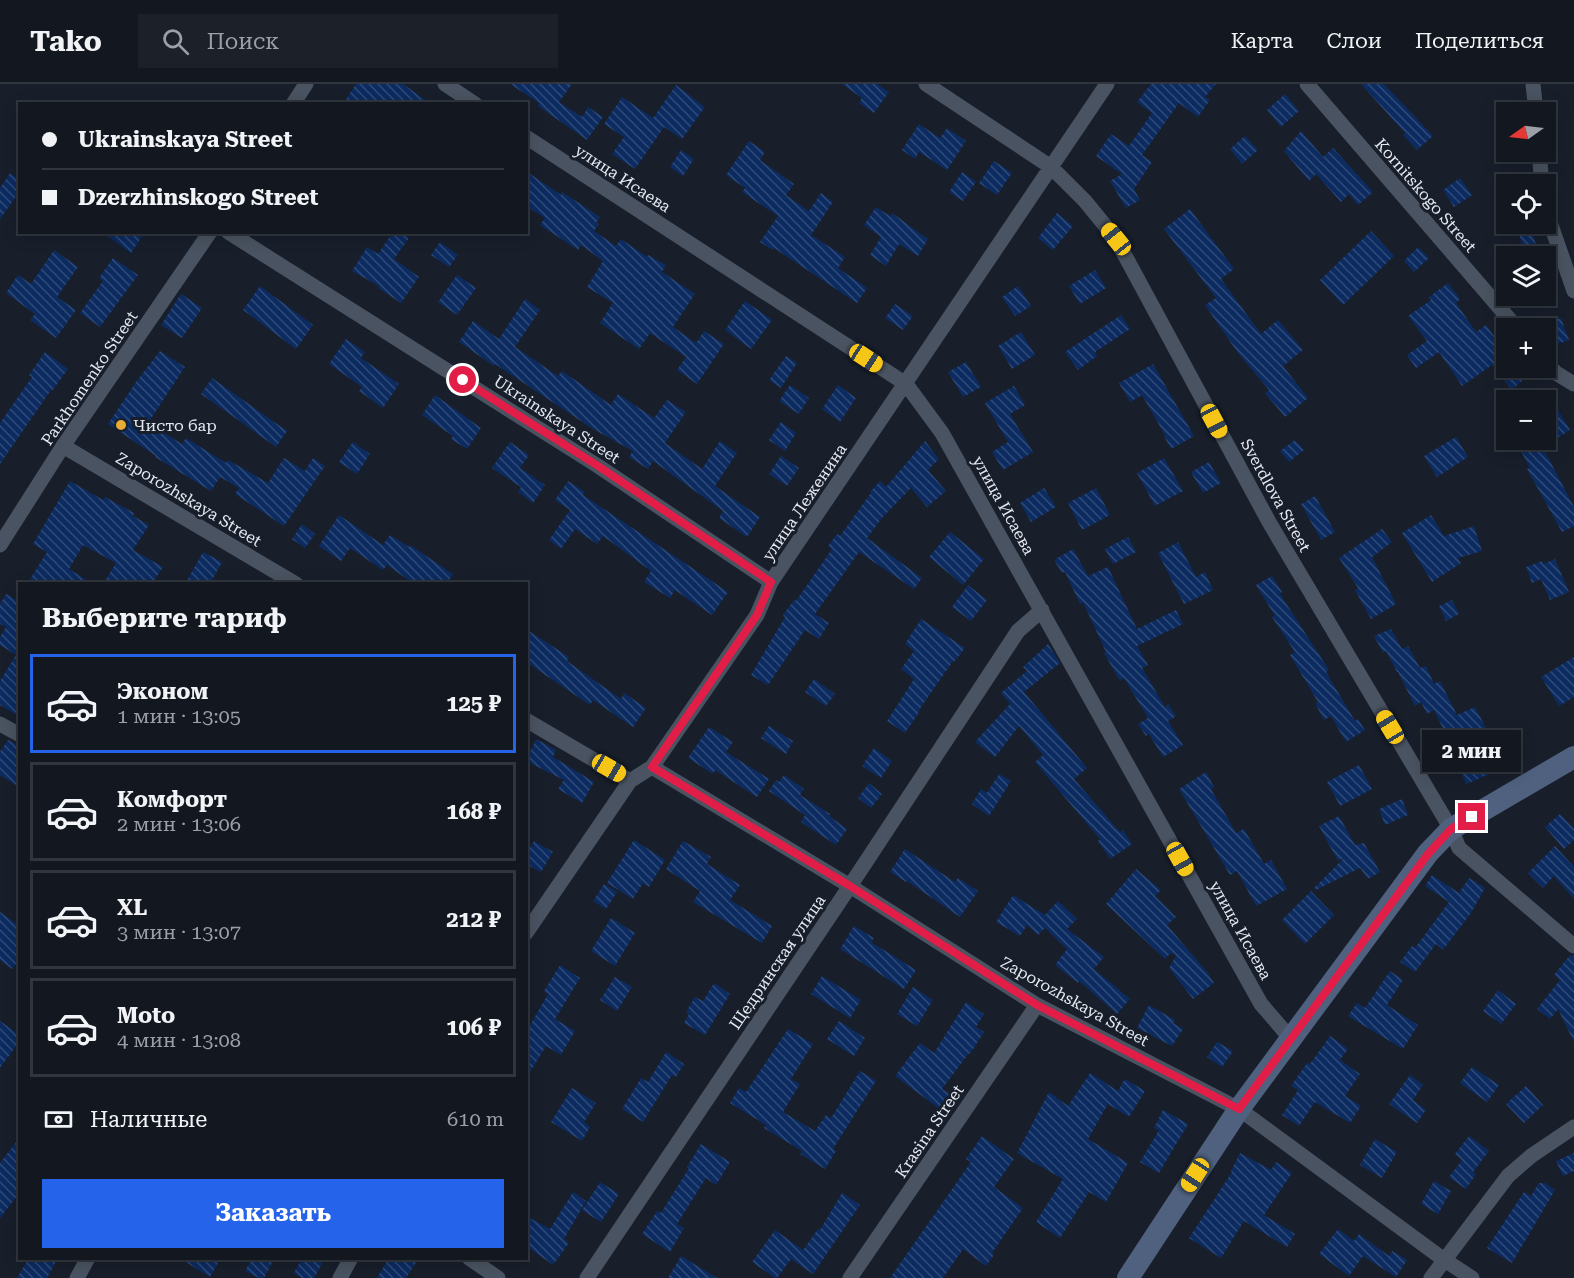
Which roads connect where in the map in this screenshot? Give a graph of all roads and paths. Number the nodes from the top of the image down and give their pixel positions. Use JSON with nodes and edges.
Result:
{"nodes":[{"id":1,"x":306,"y":84,"type":"edge"},
{"id":2,"x":445,"y":84,"type":"edge"},
{"id":3,"x":926,"y":84,"type":"edge"},
{"id":4,"x":1107,"y":84,"type":"edge"},
{"id":5,"x":1307,"y":84,"type":"edge"},
{"id":6,"x":1533,"y":84,"type":"edge"},
{"id":7,"x":294,"y":102,"type":"edge"},
{"id":8,"x":472,"y":102,"type":"edge"},
{"id":9,"x":1535,"y":102,"type":"edge"},
{"id":10,"x":528,"y":138,"type":"edge"},
{"id":11,"x":1052,"y":167,"type":"junction"},
{"id":12,"x":209,"y":234,"type":"edge"},
{"id":13,"x":231,"y":234,"type":"edge"},
{"id":14,"x":1554,"y":234,"type":"edge"},
{"id":15,"x":1574,"y":291,"type":"edge"},
{"id":16,"x":1508,"y":318,"type":"edge"},
{"id":17,"x":1556,"y":373,"type":"edge"},
{"id":18,"x":906,"y":384,"type":"junction"},
{"id":19,"x":1574,"y":384,"type":"edge"},
{"id":20,"x":63,"y":446,"type":"junction"},
{"id":21,"x":0,"y":545,"type":"edge"},
{"id":22,"x":293,"y":582,"type":"edge"},
{"id":23,"x":771,"y":582,"type":"junction"},
{"id":24,"x":1042,"y":610,"type":"junction"},
{"id":25,"x":528,"y":721,"type":"edge"},
{"id":26,"x":0,"y":724,"type":"edge"},
{"id":27,"x":18,"y":734,"type":"edge"},
{"id":28,"x":1574,"y":757,"type":"edge"},
{"id":29,"x":652,"y":767,"type":"junction"},
{"id":30,"x":630,"y":781,"type":"junction"},
{"id":31,"x":1451,"y":829,"type":"junction"},
{"id":32,"x":850,"y":886,"type":"junction"},
{"id":33,"x":528,"y":930,"type":"edge"},
{"id":34,"x":1574,"y":945,"type":"edge"},
{"id":35,"x":1037,"y":1005,"type":"junction"},
{"id":36,"x":1291,"y":1039,"type":"junction"},
{"id":37,"x":1239,"y":1109,"type":"junction"},
{"id":38,"x":1574,"y":1127,"type":"edge"},
{"id":39,"x":1443,"y":1259,"type":"junction"},
{"id":40,"x":87,"y":1260,"type":"edge"},
{"id":41,"x":350,"y":1260,"type":"edge"},
{"id":42,"x":472,"y":1260,"type":"edge"},
{"id":43,"x":76,"y":1278,"type":"edge"},
{"id":44,"x":340,"y":1278,"type":"edge"},
{"id":45,"x":498,"y":1278,"type":"edge"},
{"id":46,"x":587,"y":1278,"type":"edge"},
{"id":47,"x":850,"y":1278,"type":"edge"},
{"id":48,"x":1128,"y":1278,"type":"edge"},
{"id":49,"x":1431,"y":1278,"type":"edge"},
{"id":50,"x":1472,"y":1278,"type":"edge"}],
"edges":[{"from":1,"to":7,"type":"street"},
{"from":2,"to":8,"type":"street"},
{"from":3,"to":11,"type":"street","name":"Sverdlova Street"},
{"from":4,"to":11,"type":"street","name":"улица Леженина"},
{"from":5,"to":16,"type":"street","name":"Kornitskogo Street"},
{"from":6,"to":9,"type":"street"},
{"from":10,"to":18,"type":"street","name":"улица Исаева"},
{"from":11,"to":18,"type":"street","name":"улица Леженина"},
{"from":11,"to":31,"type":"street","name":"Sverdlova Street"},
{"from":12,"to":20,"type":"street","name":"Parkhomenko Street"},
{"from":13,"to":23,"type":"street","name":"Ukrainskaya Street"},
{"from":14,"to":15,"type":"street"},
{"from":17,"to":19,"type":"street"},
{"from":18,"to":23,"type":"street","name":"улица Леженина"},
{"from":18,"to":24,"type":"street","name":"улица Исаева"},
{"from":20,"to":21,"type":"street","name":"Parkhomenko Street"},
{"from":20,"to":22,"type":"street","name":"Zaporozhskaya Street"},
{"from":23,"to":29,"type":"street","name":"улица Леженина"},
{"from":24,"to":32,"type":"street","name":"Щедринская улица"},
{"from":24,"to":36,"type":"street","name":"улица Исаева"},
{"from":25,"to":30,"type":"street"},
{"from":26,"to":27,"type":"street"},
{"from":28,"to":31,"type":"street"},
{"from":29,"to":30,"type":"street","name":"улица Леженина"},
{"from":29,"to":32,"type":"street","name":"Zaporozhskaya Street"},
{"from":30,"to":33,"type":"street","name":"улица Леженина"},
{"from":31,"to":34,"type":"street","name":"Sverdlova Street"},
{"from":31,"to":36,"type":"street"},
{"from":32,"to":35,"type":"street","name":"Zaporozhskaya Street"},
{"from":32,"to":46,"type":"street","name":"Щедринская улица"},
{"from":35,"to":37,"type":"street","name":"Zaporozhskaya Street"},
{"from":35,"to":47,"type":"street","name":"Krasina Street"},
{"from":36,"to":37,"type":"street"},
{"from":37,"to":39,"type":"street","name":"Zaporozhskaya Street"},
{"from":37,"to":48,"type":"street"},
{"from":38,"to":39,"type":"street"},
{"from":39,"to":49,"type":"street"},
{"from":39,"to":50,"type":"street","name":"Zaporozhskaya Street"},
{"from":40,"to":43,"type":"street"},
{"from":41,"to":44,"type":"street"},
{"from":42,"to":45,"type":"street"}]}
